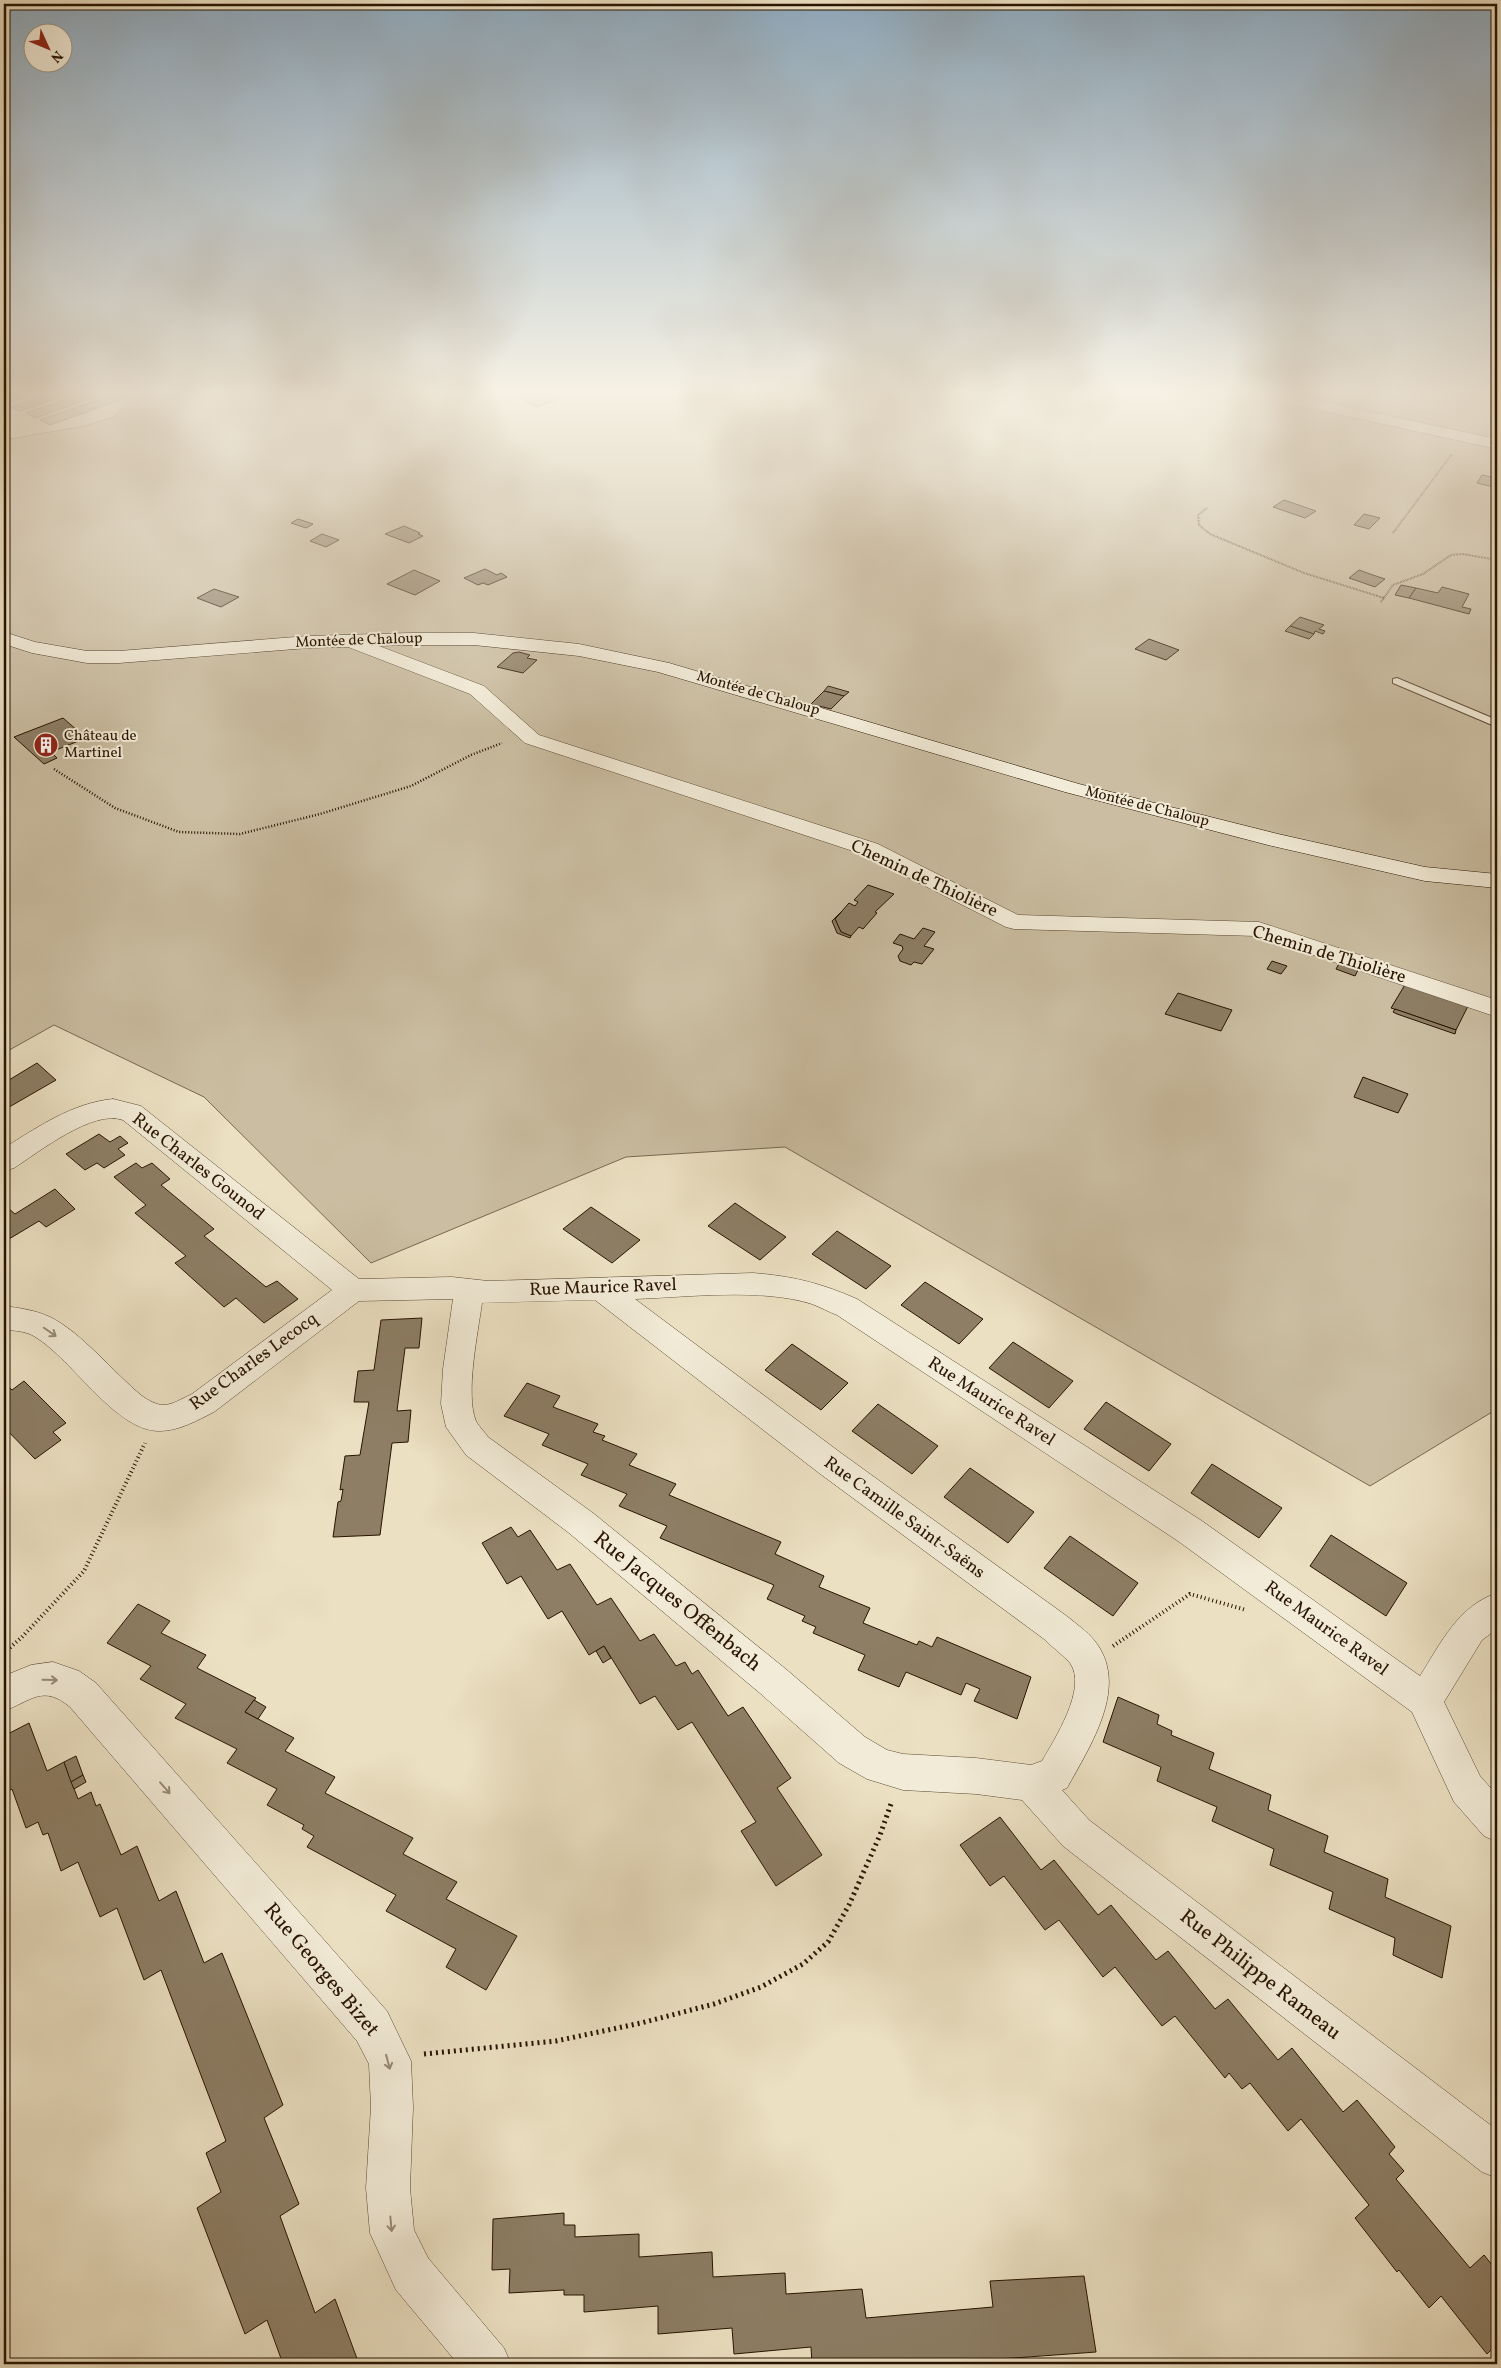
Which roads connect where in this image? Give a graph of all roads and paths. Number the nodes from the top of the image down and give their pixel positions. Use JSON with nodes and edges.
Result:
{"nodes":[{"id":1,"x":1415,"y":506,"type":"edge"},
{"id":2,"x":1207,"y":508,"type":"dead end"},
{"id":3,"x":1393,"y":532,"type":"dead end"},
{"id":4,"x":1497,"y":560,"type":"edge"},
{"id":5,"x":1384,"y":598,"type":"junction"},
{"id":6,"x":1381,"y":602,"type":"dead end"},
{"id":7,"x":4,"y":638,"type":"edge"},
{"id":8,"x":350,"y":641,"type":"junction"},
{"id":9,"x":1397,"y":681,"type":"dead end"},
{"id":10,"x":1497,"y":724,"type":"edge"},
{"id":11,"x":526,"y":734,"type":"junction"},
{"id":12,"x":54,"y":769,"type":"dead end"},
{"id":13,"x":1497,"y":881,"type":"edge"},
{"id":14,"x":1497,"y":1009,"type":"edge"},
{"id":15,"x":4,"y":1161,"type":"edge"},
{"id":16,"x":600,"y":1288,"type":"junction"},
{"id":17,"x":353,"y":1290,"type":"junction"},
{"id":18,"x":469,"y":1291,"type":"junction"},
{"id":19,"x":4,"y":1318,"type":"edge"},
{"id":20,"x":157,"y":1418,"type":"junction"},
{"id":21,"x":1289,"y":1602,"type":"junction"},
{"id":22,"x":1497,"y":1609,"type":"edge"},
{"id":23,"x":4,"y":1653,"type":"edge"},
{"id":24,"x":1088,"y":1664,"type":"junction"},
{"id":25,"x":4,"y":1694,"type":"edge"},
{"id":26,"x":1425,"y":1700,"type":"junction"},
{"id":27,"x":903,"y":1772,"type":"junction"},
{"id":28,"x":1031,"y":1783,"type":"junction"},
{"id":29,"x":1497,"y":1823,"type":"edge"},
{"id":30,"x":390,"y":2061,"type":"junction"},
{"id":31,"x":1497,"y":2157,"type":"edge"},
{"id":32,"x":488,"y":2364,"type":"edge"}],
"edges":[{"from":1,"to":3,"type":"path"},
{"from":2,"to":5,"type":"path"},
{"from":4,"to":5,"type":"path"},
{"from":5,"to":6,"type":"path"},
{"from":7,"to":8,"type":"street","name":"Montée de Chaloup"},
{"from":8,"to":11,"type":"street","name":"Chemin de Thiolière"},
{"from":8,"to":13,"type":"street","name":"Montée de Chaloup"},
{"from":9,"to":10,"type":"lane"},
{"from":11,"to":12,"type":"path"},
{"from":11,"to":14,"type":"street","name":"Chemin de Thiolière"},
{"from":15,"to":17,"type":"street","name":"Rue Charles Gounod"},
{"from":16,"to":18,"type":"street","name":"Rue Maurice Ravel"},
{"from":16,"to":21,"type":"street","name":"Rue Maurice Ravel"},
{"from":16,"to":24,"type":"street","name":"Rue Camille Saint-Saëns"},
{"from":17,"to":18,"type":"street","name":"Rue Maurice Ravel"},
{"from":17,"to":20,"type":"street","name":"Rue Charles Lecocq"},
{"from":18,"to":27,"type":"street","name":"Rue Jacques Offenbach"},
{"from":19,"to":20,"type":"street","one_way":true},
{"from":20,"to":23,"type":"path"},
{"from":21,"to":24,"type":"path"},
{"from":21,"to":26,"type":"street","name":"Rue Maurice Ravel"},
{"from":22,"to":26,"type":"street"},
{"from":24,"to":28,"type":"street"},
{"from":25,"to":30,"type":"street","name":"Rue Georges Bizet","one_way":true},
{"from":26,"to":29,"type":"street","name":"Rue Maurice Ravel"},
{"from":27,"to":28,"type":"street","name":"Rue Jacques Offenbach"},
{"from":27,"to":30,"type":"path"},
{"from":28,"to":31,"type":"street","name":"Rue Philippe Rameau"},
{"from":30,"to":32,"type":"street","name":"Rue Georges Bizet","one_way":true}]}
